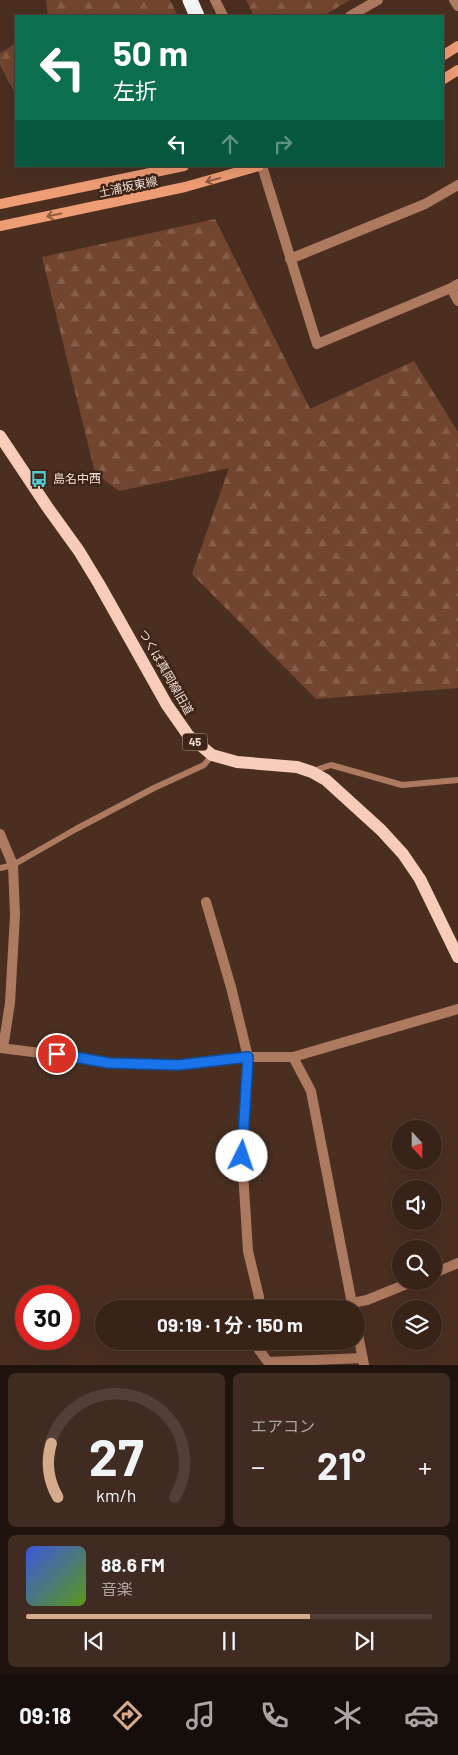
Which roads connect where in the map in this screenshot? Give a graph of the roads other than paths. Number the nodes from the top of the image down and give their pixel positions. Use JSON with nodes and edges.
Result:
{"nodes":[{"id":1,"x":190,"y":0,"type":"edge"},
{"id":2,"x":215,"y":0,"type":"edge"},
{"id":3,"x":378,"y":0,"type":"edge"},
{"id":4,"x":454,"y":0,"type":"edge"},
{"id":5,"x":458,"y":6,"type":"edge"},
{"id":6,"x":197,"y":15,"type":"edge"},
{"id":7,"x":222,"y":15,"type":"edge"},
{"id":8,"x":352,"y":15,"type":"edge"},
{"id":9,"x":458,"y":46,"type":"edge"},
{"id":10,"x":444,"y":55,"type":"edge"},
{"id":11,"x":458,"y":70,"type":"edge"},
{"id":12,"x":444,"y":79,"type":"edge"},
{"id":13,"x":179,"y":167,"type":"edge"},
{"id":14,"x":257,"y":167,"type":"edge"},
{"id":15,"x":260,"y":167,"type":"edge"},
{"id":16,"x":458,"y":184,"type":"edge"},
{"id":17,"x":0,"y":204,"type":"edge"},
{"id":18,"x":0,"y":226,"type":"edge"},
{"id":19,"x":290,"y":259,"type":"junction"},
{"id":20,"x":455,"y":286,"type":"edge"},
{"id":21,"x":458,"y":301,"type":"edge"},
{"id":22,"x":0,"y":436,"type":"edge"},
{"id":23,"x":212,"y":755,"type":"junction"},
{"id":24,"x":312,"y":772,"type":"junction"},
{"id":25,"x":458,"y":780,"type":"edge"},
{"id":26,"x":0,"y":834,"type":"edge"},
{"id":27,"x":13,"y":865,"type":"junction"},
{"id":28,"x":0,"y":868,"type":"edge"},
{"id":29,"x":206,"y":902,"type":"dead end"},
{"id":30,"x":458,"y":956,"type":"edge"},
{"id":31,"x":458,"y":1009,"type":"edge"},
{"id":32,"x":2,"y":1048,"type":"edge"},
{"id":33,"x":248,"y":1057,"type":"junction"},
{"id":34,"x":293,"y":1057,"type":"junction"},
{"id":35,"x":458,"y":1262,"type":"edge"},
{"id":36,"x":442,"y":1269,"type":"edge"},
{"id":37,"x":392,"y":1290,"type":"edge"},
{"id":38,"x":259,"y":1300,"type":"edge"},
{"id":39,"x":352,"y":1300,"type":"edge"},
{"id":40,"x":365,"y":1301,"type":"edge"},
{"id":41,"x":259,"y":1350,"type":"edge"},
{"id":42,"x":363,"y":1362,"type":"edge"}],
"edges":[{"from":1,"to":6,"type":"highway"},
{"from":2,"to":7,"type":"street"},
{"from":3,"to":8,"type":"street"},
{"from":4,"to":5,"type":"street"},
{"from":9,"to":10,"type":"main road"},
{"from":11,"to":12,"type":"main road"},
{"from":13,"to":17,"type":"main road","name":"土浦坂東線"},
{"from":14,"to":18,"type":"main road","name":"土浦坂東線","one_way":true},
{"from":15,"to":19,"type":"street"},
{"from":16,"to":19,"type":"street"},
{"from":19,"to":20,"type":"street"},
{"from":20,"to":21,"type":"street"},
{"from":22,"to":23,"type":"main road","name":"つくば真岡線旧道","number":"45"},
{"from":23,"to":24,"type":"main road","name":"つくば真岡線旧道","number":"45"},
{"from":23,"to":27,"type":"lane"},
{"from":24,"to":25,"type":"lane"},
{"from":24,"to":30,"type":"main road","name":"つくば真岡線旧道","number":"45"},
{"from":26,"to":27,"type":"street"},
{"from":27,"to":28,"type":"lane"},
{"from":27,"to":32,"type":"street"},
{"from":29,"to":33,"type":"street"},
{"from":31,"to":34,"type":"street"},
{"from":32,"to":33,"type":"street"},
{"from":33,"to":34,"type":"street"},
{"from":33,"to":38,"type":"street"},
{"from":34,"to":39,"type":"street"},
{"from":35,"to":36,"type":"street"},
{"from":37,"to":40,"type":"street"},
{"from":41,"to":42,"type":"street"}]}
